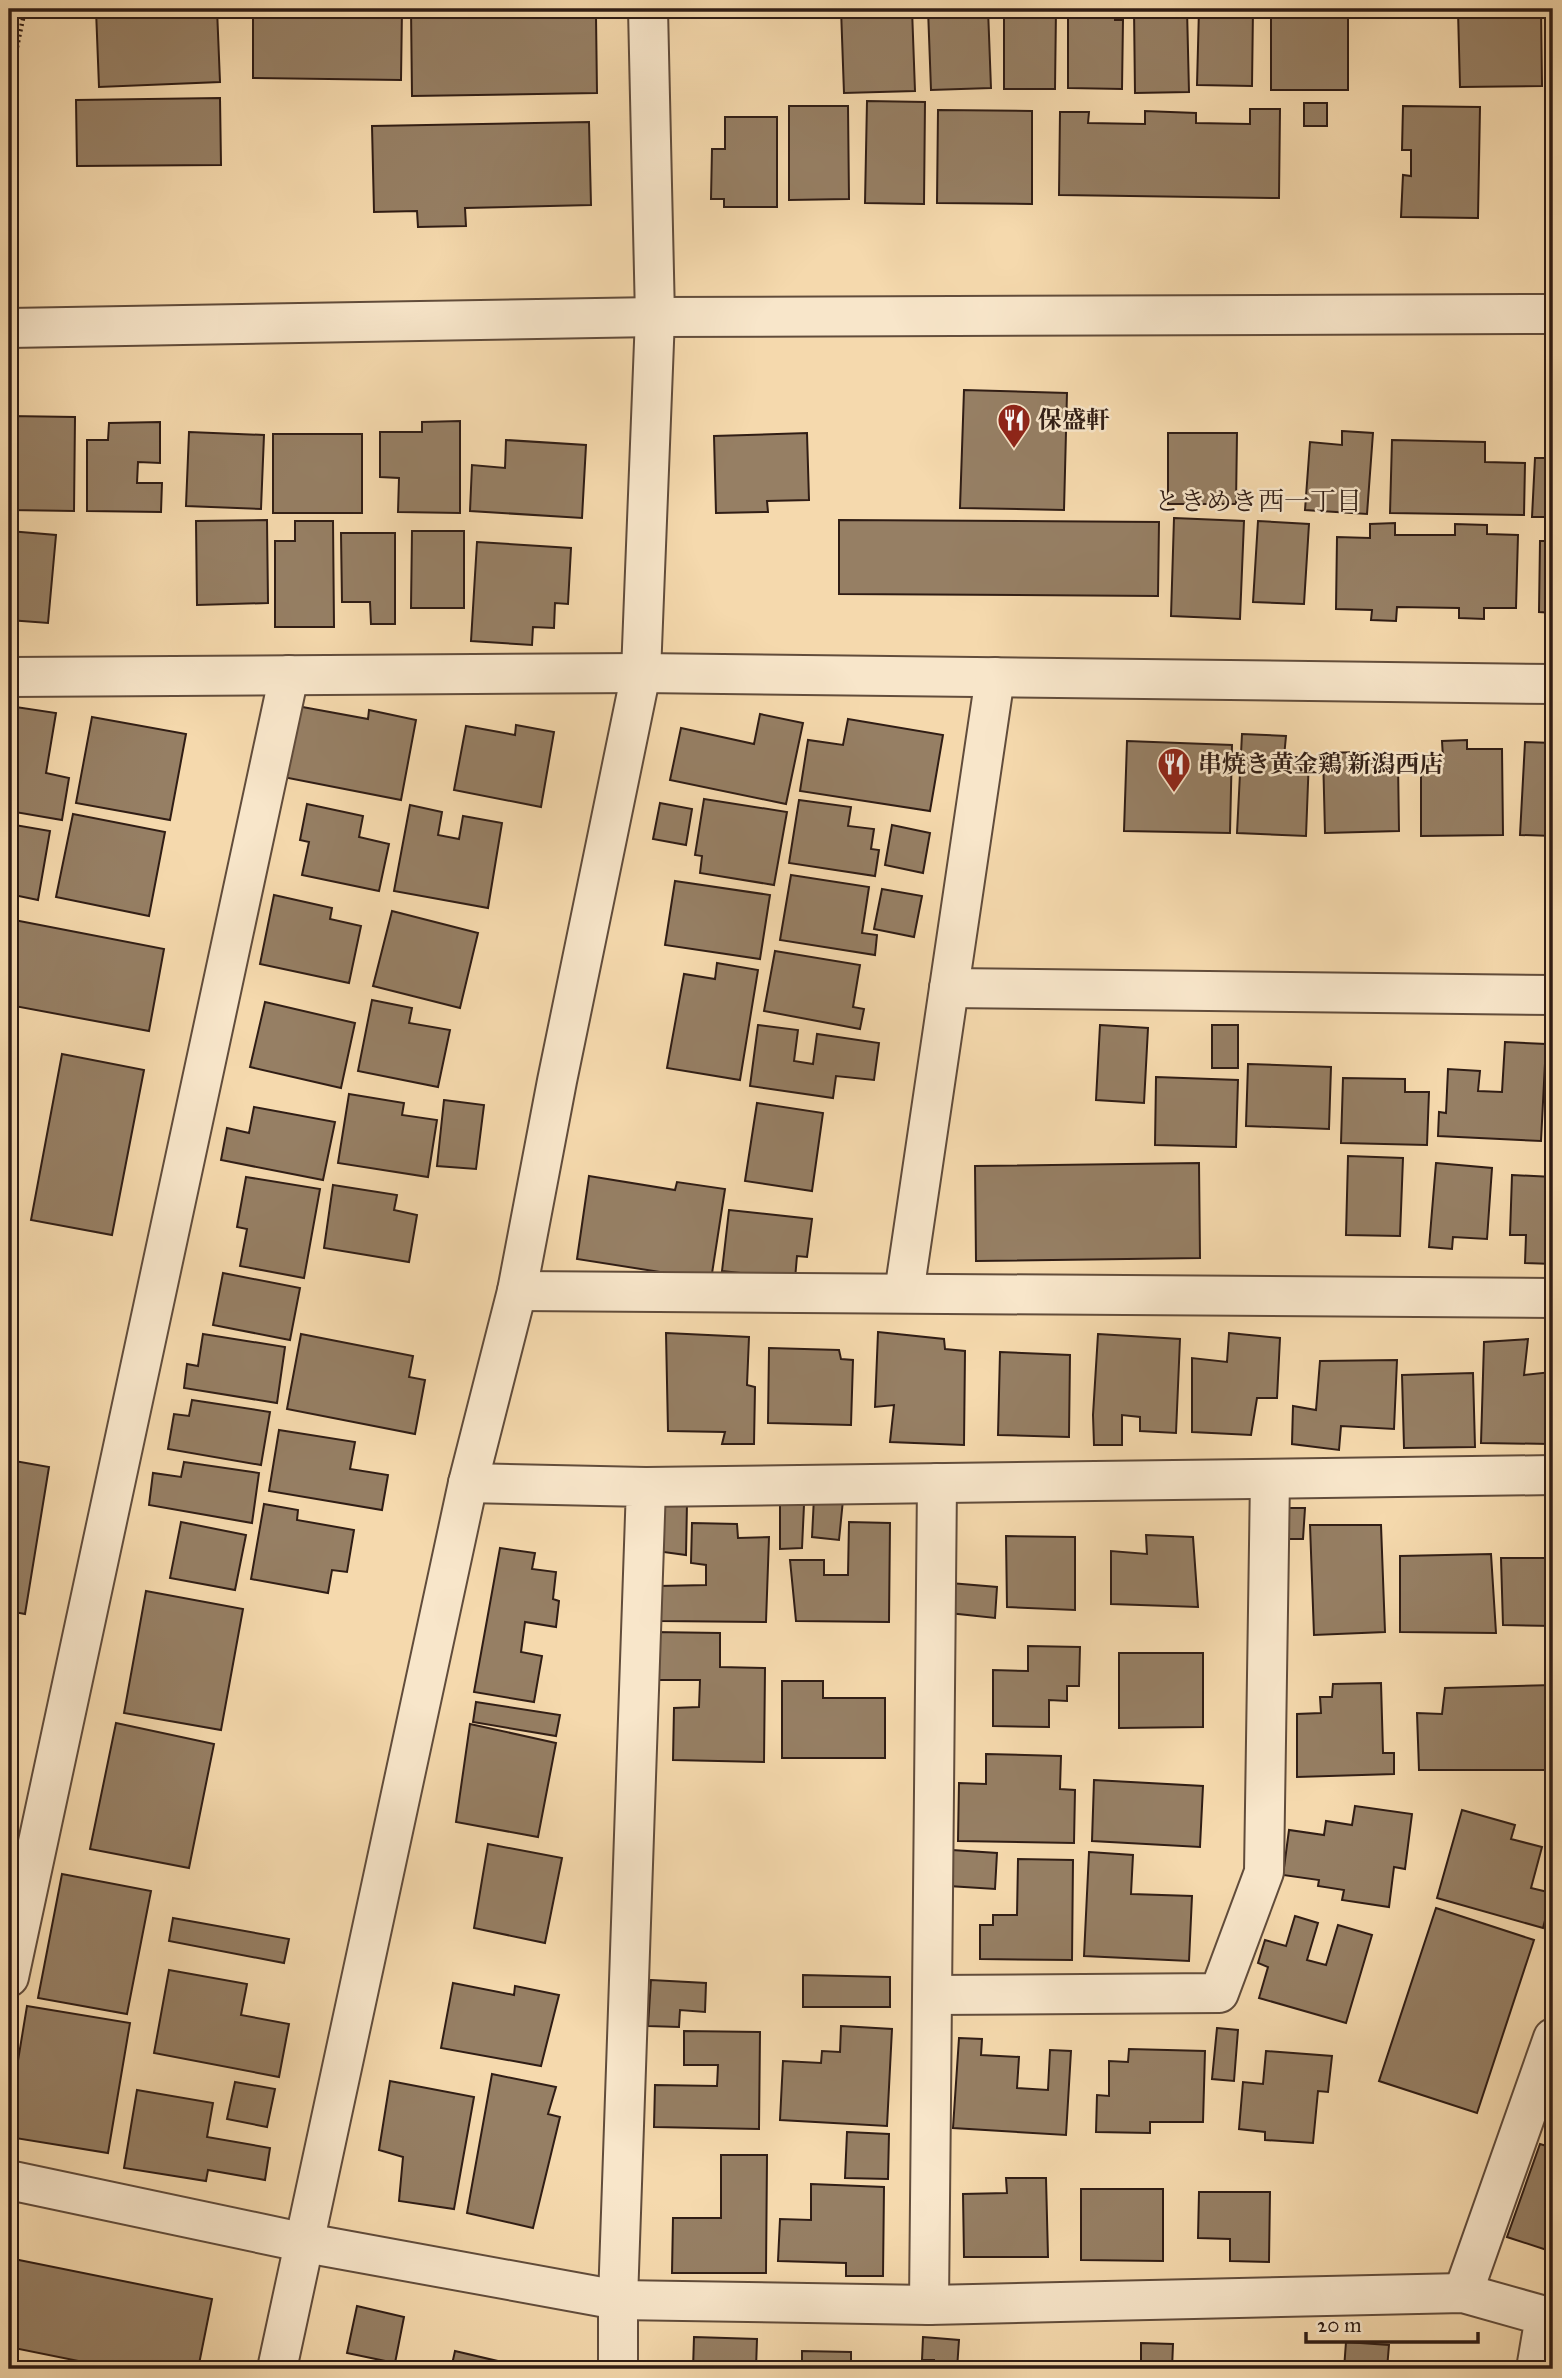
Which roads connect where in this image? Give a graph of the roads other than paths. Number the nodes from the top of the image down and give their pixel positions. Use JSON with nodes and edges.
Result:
{"nodes":[{"id":1,"x":648,"y":9,"type":"edge"},
{"id":2,"x":1553,"y":314,"type":"edge"},
{"id":3,"x":655,"y":317,"type":"junction"},
{"id":4,"x":9,"y":328,"type":"edge"},
{"id":5,"x":641,"y":673,"type":"junction"},
{"id":6,"x":289,"y":675,"type":"junction"},
{"id":7,"x":9,"y":677,"type":"edge"},
{"id":8,"x":995,"y":677,"type":"junction"},
{"id":9,"x":1553,"y":684,"type":"edge"},
{"id":10,"x":949,"y":988,"type":"junction"},
{"id":11,"x":1553,"y":995,"type":"edge"},
{"id":12,"x":517,"y":1291,"type":"junction"},
{"id":13,"x":904,"y":1293,"type":"junction"},
{"id":14,"x":1553,"y":1298,"type":"edge"},
{"id":15,"x":1553,"y":1475,"type":"edge"},
{"id":16,"x":1269,"y":1479,"type":"junction"},
{"id":17,"x":468,"y":1483,"type":"junction"},
{"id":18,"x":937,"y":1483,"type":"junction"},
{"id":19,"x":646,"y":1487,"type":"junction"},
{"id":20,"x":9,"y":1977,"type":"edge"},
{"id":21,"x":933,"y":1995,"type":"junction"},
{"id":22,"x":1553,"y":2038,"type":"edge"},
{"id":23,"x":9,"y":2180,"type":"edge"},
{"id":24,"x":306,"y":2243,"type":"junction"},
{"id":25,"x":1464,"y":2293,"type":"junction"},
{"id":26,"x":618,"y":2300,"type":"junction"},
{"id":27,"x":929,"y":2305,"type":"junction"},
{"id":28,"x":277,"y":2369,"type":"edge"},
{"id":29,"x":618,"y":2369,"type":"edge"},
{"id":30,"x":1536,"y":2369,"type":"edge"}],
"edges":[{"from":1,"to":3,"type":"street"},
{"from":2,"to":3,"type":"street"},
{"from":3,"to":4,"type":"street"},
{"from":3,"to":5,"type":"street"},
{"from":5,"to":6,"type":"street"},
{"from":5,"to":8,"type":"street"},
{"from":5,"to":12,"type":"street"},
{"from":6,"to":7,"type":"street"},
{"from":6,"to":20,"type":"street"},
{"from":8,"to":9,"type":"street"},
{"from":8,"to":10,"type":"street"},
{"from":10,"to":11,"type":"street"},
{"from":10,"to":13,"type":"street"},
{"from":12,"to":13,"type":"street"},
{"from":12,"to":17,"type":"street"},
{"from":13,"to":14,"type":"street"},
{"from":15,"to":16,"type":"street"},
{"from":16,"to":18,"type":"street"},
{"from":16,"to":21,"type":"street"},
{"from":17,"to":19,"type":"street"},
{"from":17,"to":24,"type":"street"},
{"from":18,"to":19,"type":"street"},
{"from":18,"to":21,"type":"street"},
{"from":19,"to":26,"type":"street"},
{"from":21,"to":27,"type":"street"},
{"from":22,"to":25,"type":"street"},
{"from":23,"to":24,"type":"street"},
{"from":24,"to":26,"type":"street"},
{"from":24,"to":28,"type":"street"},
{"from":25,"to":27,"type":"street"},
{"from":25,"to":30,"type":"street"},
{"from":26,"to":27,"type":"street"},
{"from":26,"to":29,"type":"street"}]}
